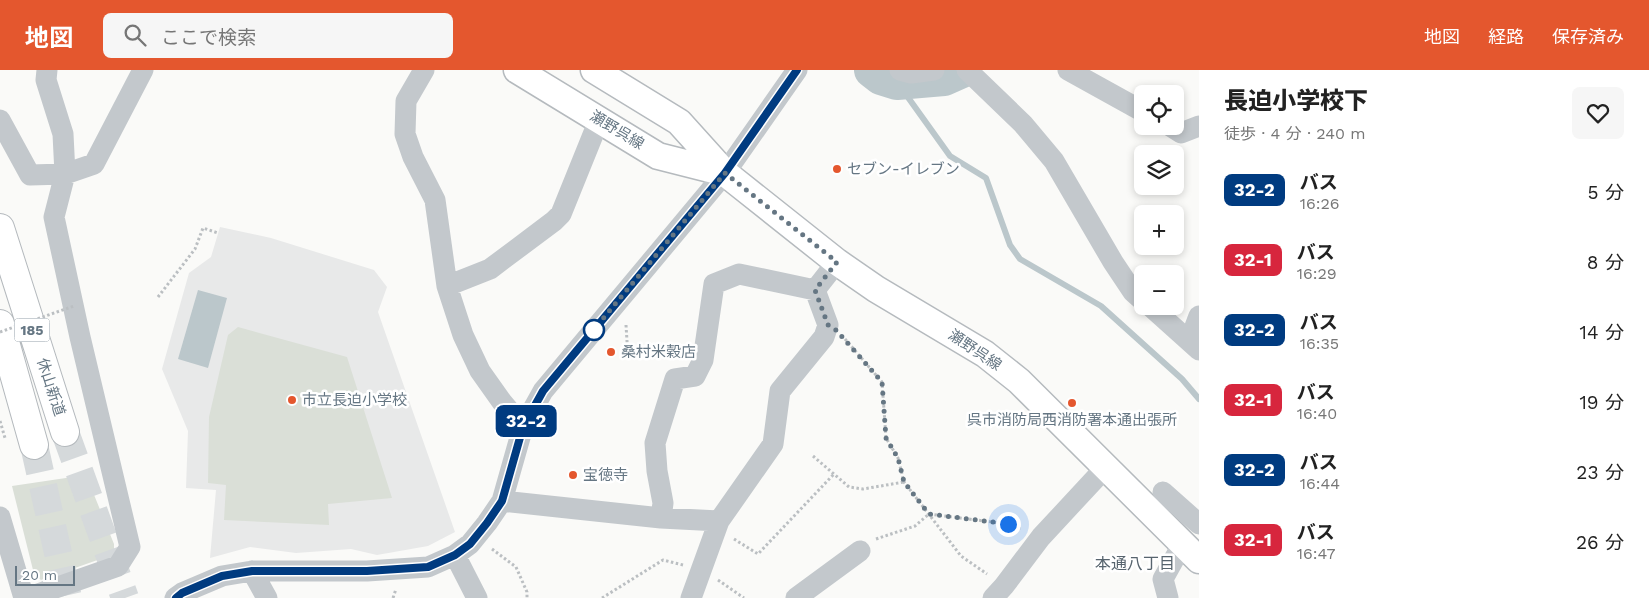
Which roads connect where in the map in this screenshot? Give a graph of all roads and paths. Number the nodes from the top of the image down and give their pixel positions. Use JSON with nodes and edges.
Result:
{"nodes":[{"id":1,"x":47,"y":70,"type":"edge"},
{"id":2,"x":143,"y":70,"type":"edge"},
{"id":3,"x":424,"y":70,"type":"edge"},
{"id":4,"x":517,"y":70,"type":"edge"},
{"id":5,"x":594,"y":70,"type":"edge"},
{"id":6,"x":797,"y":70,"type":"edge"},
{"id":7,"x":900,"y":70,"type":"edge"},
{"id":8,"x":934,"y":70,"type":"edge"},
{"id":9,"x":1068,"y":70,"type":"edge"},
{"id":10,"x":969,"y":72,"type":"edge"},
{"id":11,"x":1134,"y":107,"type":"edge"},
{"id":12,"x":0,"y":120,"type":"edge"},
{"id":13,"x":599,"y":120,"type":"junction"},
{"id":14,"x":1199,"y":126,"type":"edge"},
{"id":15,"x":1184,"y":132,"type":"edge"},
{"id":16,"x":725,"y":173,"type":"junction"},
{"id":17,"x":65,"y":174,"type":"junction"},
{"id":18,"x":0,"y":228,"type":"edge"},
{"id":19,"x":218,"y":233,"type":"dead end"},
{"id":20,"x":837,"y":262,"type":"junction"},
{"id":21,"x":447,"y":286,"type":"junction"},
{"id":22,"x":815,"y":290,"type":"junction"},
{"id":23,"x":1134,"y":293,"type":"edge"},
{"id":24,"x":158,"y":297,"type":"dead end"},
{"id":25,"x":74,"y":306,"type":"junction"},
{"id":26,"x":1160,"y":315,"type":"edge"},
{"id":27,"x":1199,"y":316,"type":"edge"},
{"id":28,"x":626,"y":322,"type":"dead end"},
{"id":29,"x":0,"y":324,"type":"edge"},
{"id":30,"x":828,"y":325,"type":"junction"},
{"id":31,"x":0,"y":332,"type":"edge"},
{"id":32,"x":1194,"y":345,"type":"edge"},
{"id":33,"x":628,"y":357,"type":"dead end"},
{"id":34,"x":0,"y":422,"type":"edge"},
{"id":35,"x":523,"y":427,"type":"junction"},
{"id":36,"x":65,"y":432,"type":"tunnel mouth"},
{"id":37,"x":6,"y":439,"type":"dead end"},
{"id":38,"x":34,"y":445,"type":"tunnel mouth"},
{"id":39,"x":813,"y":456,"type":"dead end"},
{"id":40,"x":1106,"y":467,"type":"junction"},
{"id":41,"x":834,"y":474,"type":"junction"},
{"id":42,"x":904,"y":482,"type":"junction"},
{"id":43,"x":1163,"y":492,"type":"dead end"},
{"id":44,"x":502,"y":501,"type":"junction"},
{"id":45,"x":929,"y":514,"type":"junction"},
{"id":46,"x":0,"y":516,"type":"edge"},
{"id":47,"x":661,"y":518,"type":"junction"},
{"id":48,"x":718,"y":524,"type":"junction"},
{"id":49,"x":476,"y":537,"type":"junction"},
{"id":50,"x":1040,"y":537,"type":"junction"},
{"id":51,"x":1194,"y":542,"type":"edge"},
{"id":52,"x":860,"y":551,"type":"joint"},
{"id":53,"x":455,"y":555,"type":"junction"},
{"id":54,"x":702,"y":569,"type":"junction"},
{"id":55,"x":252,"y":571,"type":"junction"},
{"id":56,"x":999,"y":592,"type":"edge"},
{"id":57,"x":25,"y":598,"type":"edge"},
{"id":58,"x":176,"y":598,"type":"edge"},
{"id":59,"x":267,"y":598,"type":"edge"},
{"id":60,"x":477,"y":598,"type":"edge"},
{"id":61,"x":527,"y":598,"type":"edge"},
{"id":62,"x":602,"y":598,"type":"edge"},
{"id":63,"x":691,"y":598,"type":"edge"},
{"id":64,"x":744,"y":598,"type":"edge"},
{"id":65,"x":796,"y":598,"type":"edge"},
{"id":66,"x":1168,"y":598,"type":"edge"}],
"edges":[{"from":1,"to":17,"type":"street"},
{"from":2,"to":17,"type":"street"},
{"from":3,"to":21,"type":"street"},
{"from":4,"to":13,"type":"main road","name":"瀬野呉線"},
{"from":5,"to":16,"type":"main road","name":"瀬野呉線"},
{"from":6,"to":16,"type":"street"},
{"from":7,"to":8,"type":"street"},
{"from":9,"to":11,"type":"street"},
{"from":10,"to":23,"type":"street"},
{"from":12,"to":17,"type":"street"},
{"from":13,"to":16,"type":"main road","name":"瀬野呉線"},
{"from":13,"to":21,"type":"street"},
{"from":14,"to":15,"type":"street"},
{"from":16,"to":20,"type":"main road","name":"瀬野呉線"},
{"from":16,"to":35,"type":"street"},
{"from":17,"to":25,"type":"street"},
{"from":18,"to":36,"type":"highway","name":"休山新道","number":"185"},
{"from":19,"to":24,"type":"path"},
{"from":20,"to":22,"type":"street"},
{"from":20,"to":40,"type":"main road","name":"瀬野呉線"},
{"from":21,"to":35,"type":"street"},
{"from":22,"to":30,"type":"street"},
{"from":22,"to":47,"type":"street"},
{"from":25,"to":31,"type":"path","bridge":true},
{"from":25,"to":57,"type":"street"},
{"from":26,"to":32,"type":"street"},
{"from":27,"to":32,"type":"street"},
{"from":28,"to":33,"type":"path"},
{"from":29,"to":38,"type":"highway","name":"休山新道","number":"185"},
{"from":30,"to":42,"type":"path"},
{"from":30,"to":48,"type":"street"},
{"from":34,"to":37,"type":"path"},
{"from":35,"to":44,"type":"street"},
{"from":39,"to":41,"type":"path"},
{"from":40,"to":50,"type":"street"},
{"from":40,"to":51,"type":"main road","name":"瀬野呉線"},
{"from":41,"to":42,"type":"path"},
{"from":41,"to":48,"type":"path"},
{"from":42,"to":45,"type":"path"},
{"from":43,"to":51,"type":"street"},
{"from":44,"to":47,"type":"street"},
{"from":44,"to":49,"type":"street"},
{"from":45,"to":50,"type":"path"},
{"from":45,"to":52,"type":"path"},
{"from":45,"to":56,"type":"path"},
{"from":46,"to":57,"type":"street"},
{"from":47,"to":48,"type":"street"},
{"from":48,"to":54,"type":"street"},
{"from":49,"to":53,"type":"street"},
{"from":49,"to":61,"type":"path"},
{"from":50,"to":56,"type":"street"},
{"from":51,"to":66,"type":"street"},
{"from":52,"to":65,"type":"street"},
{"from":53,"to":55,"type":"street"},
{"from":53,"to":60,"type":"street"},
{"from":54,"to":62,"type":"path"},
{"from":54,"to":63,"type":"street"},
{"from":54,"to":64,"type":"path"},
{"from":55,"to":58,"type":"street"},
{"from":55,"to":59,"type":"street"}]}
